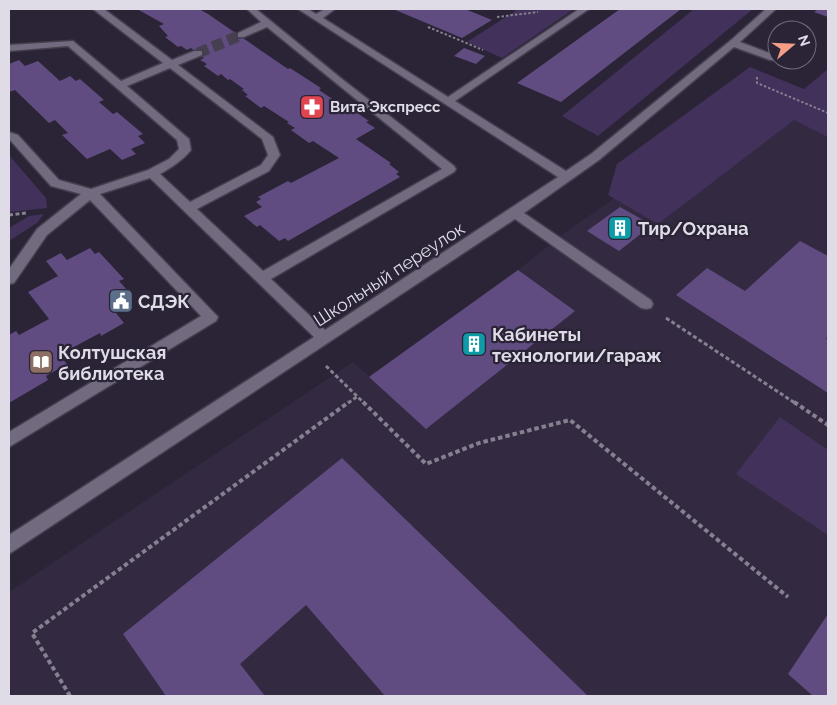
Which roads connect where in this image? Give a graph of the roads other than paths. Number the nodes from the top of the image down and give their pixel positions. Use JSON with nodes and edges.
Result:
{"nodes":[{"id":1,"x":98,"y":9,"type":"edge"},
{"id":2,"x":251,"y":9,"type":"edge"},
{"id":3,"x":302,"y":9,"type":"edge"},
{"id":4,"x":331,"y":9,"type":"edge"},
{"id":5,"x":585,"y":9,"type":"edge"},
{"id":6,"x":771,"y":9,"type":"edge"},
{"id":7,"x":316,"y":18,"type":"junction"},
{"id":8,"x":267,"y":23,"type":"junction"},
{"id":9,"x":241,"y":35,"type":"tunnel mouth"},
{"id":10,"x":733,"y":43,"type":"junction"},
{"id":11,"x":9,"y":48,"type":"edge"},
{"id":12,"x":198,"y":53,"type":"tunnel mouth"},
{"id":13,"x":767,"y":55,"type":"edge"},
{"id":14,"x":171,"y":64,"type":"junction"},
{"id":15,"x":119,"y":85,"type":"junction"},
{"id":16,"x":449,"y":102,"type":"junction"},
{"id":17,"x":9,"y":135,"type":"edge"},
{"id":18,"x":152,"y":173,"type":"junction"},
{"id":19,"x":567,"y":177,"type":"junction"},
{"id":20,"x":91,"y":193,"type":"junction"},
{"id":21,"x":188,"y":208,"type":"junction"},
{"id":22,"x":515,"y":213,"type":"junction"},
{"id":23,"x":9,"y":278,"type":"edge"},
{"id":24,"x":260,"y":279,"type":"junction"},
{"id":25,"x":646,"y":304,"type":"road end"},
{"id":26,"x":324,"y":338,"type":"junction"},
{"id":27,"x":9,"y":440,"type":"edge"},
{"id":28,"x":9,"y":546,"type":"edge"}],
"edges":[{"from":1,"to":14,"type":"street"},
{"from":2,"to":8,"type":"street"},
{"from":3,"to":7,"type":"street"},
{"from":4,"to":7,"type":"street"},
{"from":5,"to":16,"type":"street"},
{"from":6,"to":10,"type":"street","name":"Школьный переулок"},
{"from":7,"to":16,"type":"street"},
{"from":8,"to":9,"type":"street"},
{"from":8,"to":24,"type":"street"},
{"from":10,"to":13,"type":"street"},
{"from":10,"to":19,"type":"street","name":"Школьный переулок"},
{"from":11,"to":15,"type":"street"},
{"from":12,"to":14,"type":"street"},
{"from":14,"to":15,"type":"street"},
{"from":14,"to":21,"type":"street"},
{"from":15,"to":18,"type":"street"},
{"from":16,"to":19,"type":"street"},
{"from":17,"to":20,"type":"street"},
{"from":18,"to":20,"type":"street"},
{"from":18,"to":21,"type":"street"},
{"from":19,"to":22,"type":"street","name":"Школьный переулок"},
{"from":20,"to":23,"type":"street"},
{"from":20,"to":27,"type":"street"},
{"from":21,"to":24,"type":"street"},
{"from":22,"to":25,"type":"street"},
{"from":22,"to":26,"type":"street","name":"Школьный переулок"},
{"from":24,"to":26,"type":"street"},
{"from":26,"to":28,"type":"street","name":"Школьный переулок"}]}
